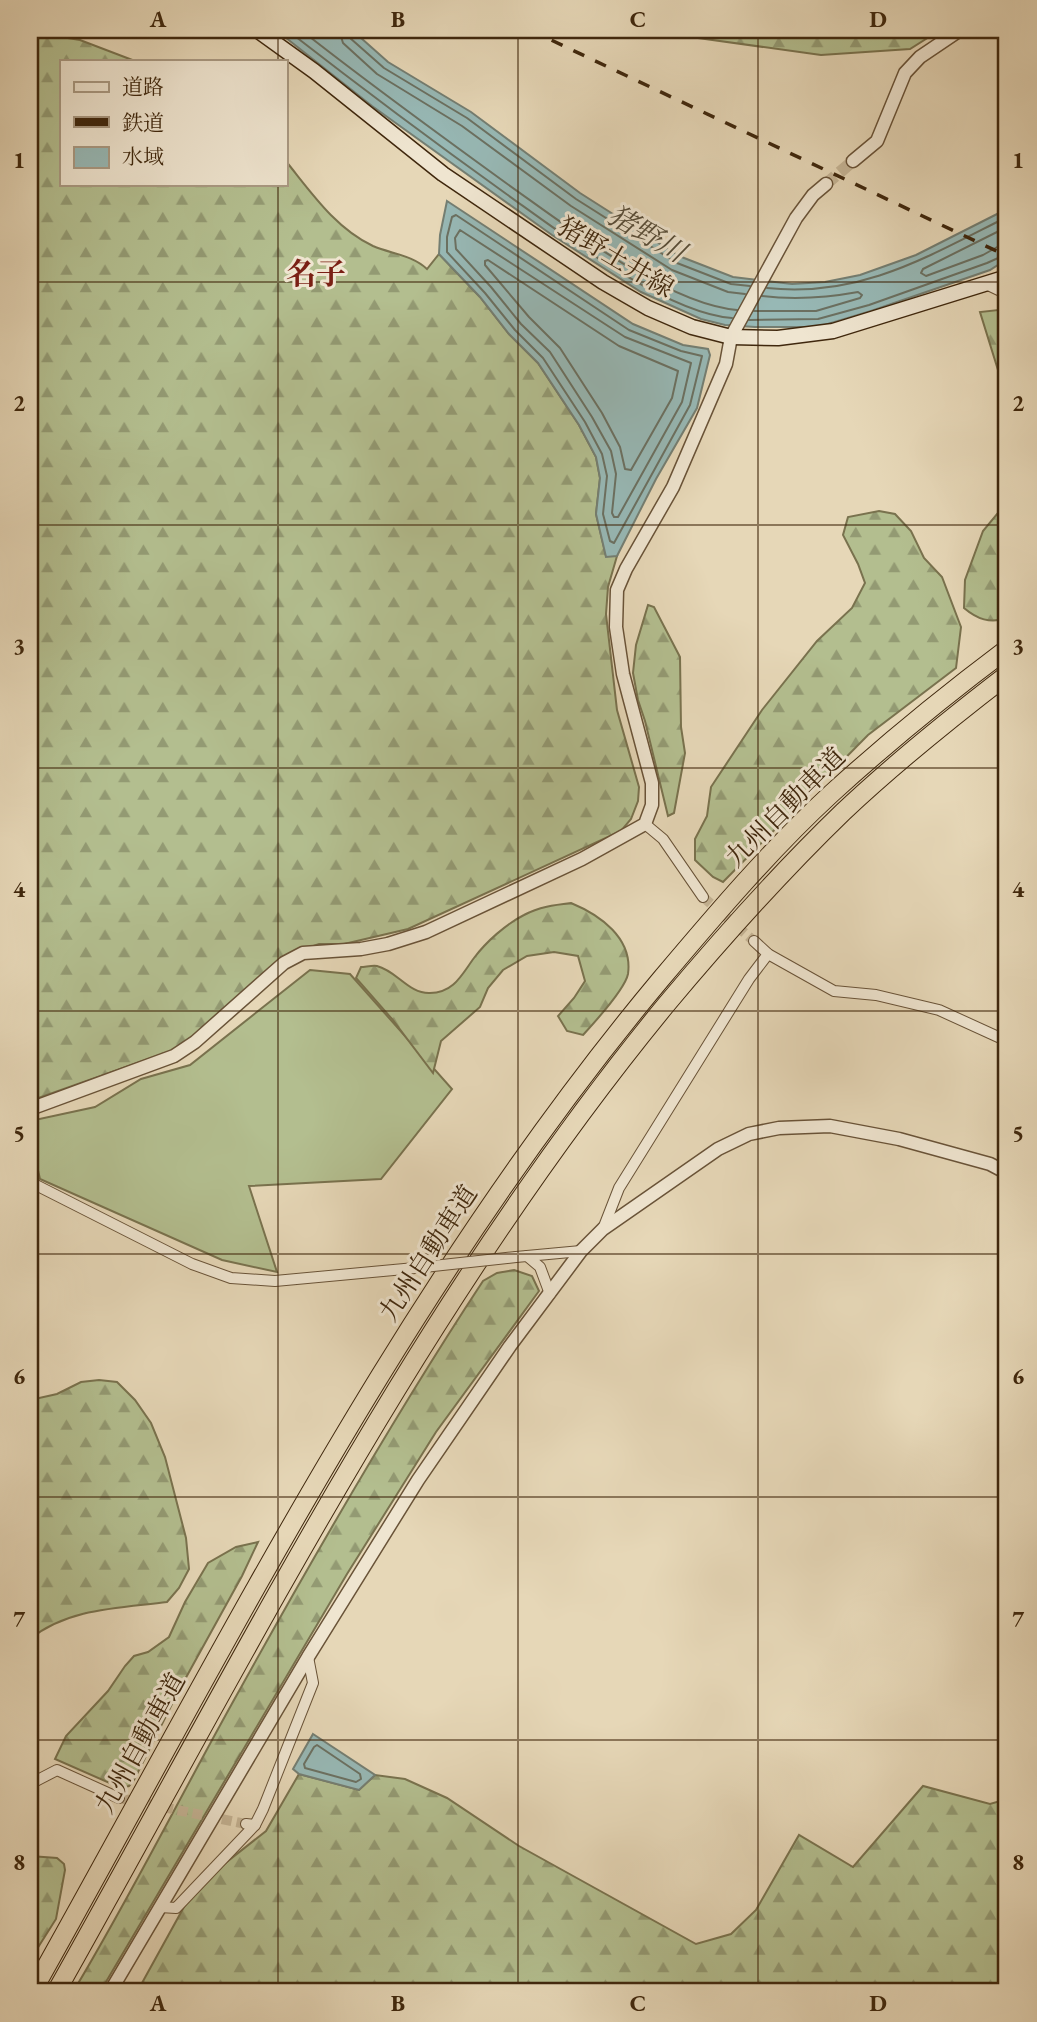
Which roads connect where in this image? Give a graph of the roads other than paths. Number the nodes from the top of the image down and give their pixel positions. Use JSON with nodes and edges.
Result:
{"nodes":[{"id":1,"x":257,"y":30,"type":"edge"},
{"id":2,"x":960,"y":30,"type":"edge"},
{"id":3,"x":853,"y":161,"type":"tunnel mouth"},
{"id":4,"x":826,"y":184,"type":"tunnel mouth"},
{"id":5,"x":1007,"y":277,"type":"edge"},
{"id":6,"x":986,"y":284,"type":"junction"},
{"id":7,"x":1007,"y":294,"type":"edge"},
{"id":8,"x":731,"y":337,"type":"junction"},
{"id":9,"x":1007,"y":649,"type":"edge"},
{"id":10,"x":1007,"y":675,"type":"edge"},
{"id":11,"x":645,"y":824,"type":"junction"},
{"id":12,"x":703,"y":897,"type":"tunnel mouth"},
{"id":13,"x":754,"y":941,"type":"tunnel mouth"},
{"id":14,"x":768,"y":954,"type":"junction"},
{"id":15,"x":1007,"y":1041,"type":"edge"},
{"id":16,"x":30,"y":1109,"type":"edge"},
{"id":17,"x":1007,"y":1172,"type":"edge"},
{"id":18,"x":30,"y":1182,"type":"edge"},
{"id":19,"x":603,"y":1229,"type":"junction"},
{"id":20,"x":581,"y":1251,"type":"junction"},
{"id":21,"x":527,"y":1256,"type":"junction"},
{"id":22,"x":550,"y":1294,"type":"junction"},
{"id":23,"x":308,"y":1657,"type":"junction"},
{"id":24,"x":30,"y":1784,"type":"edge"},
{"id":25,"x":118,"y":1798,"type":"tunnel mouth"},
{"id":26,"x":160,"y":1908,"type":"junction"},
{"id":27,"x":32,"y":1992,"type":"edge"},
{"id":28,"x":56,"y":1992,"type":"edge"},
{"id":29,"x":110,"y":1992,"type":"edge"}],
"edges":[{"from":1,"to":8,"type":"main road","name":"猪野土井線"},
{"from":2,"to":3,"type":"street"},
{"from":4,"to":8,"type":"street"},
{"from":5,"to":6,"type":"main road","name":"猪野土井線"},
{"from":6,"to":7,"type":"street"},
{"from":6,"to":8,"type":"main road","name":"猪野土井線"},
{"from":8,"to":11,"type":"street"},
{"from":9,"to":27,"type":"highway","name":"九州自動車道"},
{"from":10,"to":28,"type":"highway","name":"九州自動車道"},
{"from":11,"to":12,"type":"street"},
{"from":11,"to":16,"type":"street"},
{"from":13,"to":14,"type":"street"},
{"from":14,"to":15,"type":"street"},
{"from":14,"to":19,"type":"street"},
{"from":17,"to":19,"type":"street"},
{"from":18,"to":21,"type":"street","bridge":true},
{"from":19,"to":20,"type":"street"},
{"from":20,"to":21,"type":"street"},
{"from":20,"to":22,"type":"street"},
{"from":21,"to":22,"type":"street"},
{"from":22,"to":23,"type":"street"},
{"from":23,"to":26,"type":"street"},
{"from":23,"to":26,"type":"street"},
{"from":24,"to":25,"type":"street"},
{"from":26,"to":29,"type":"street"}]}
